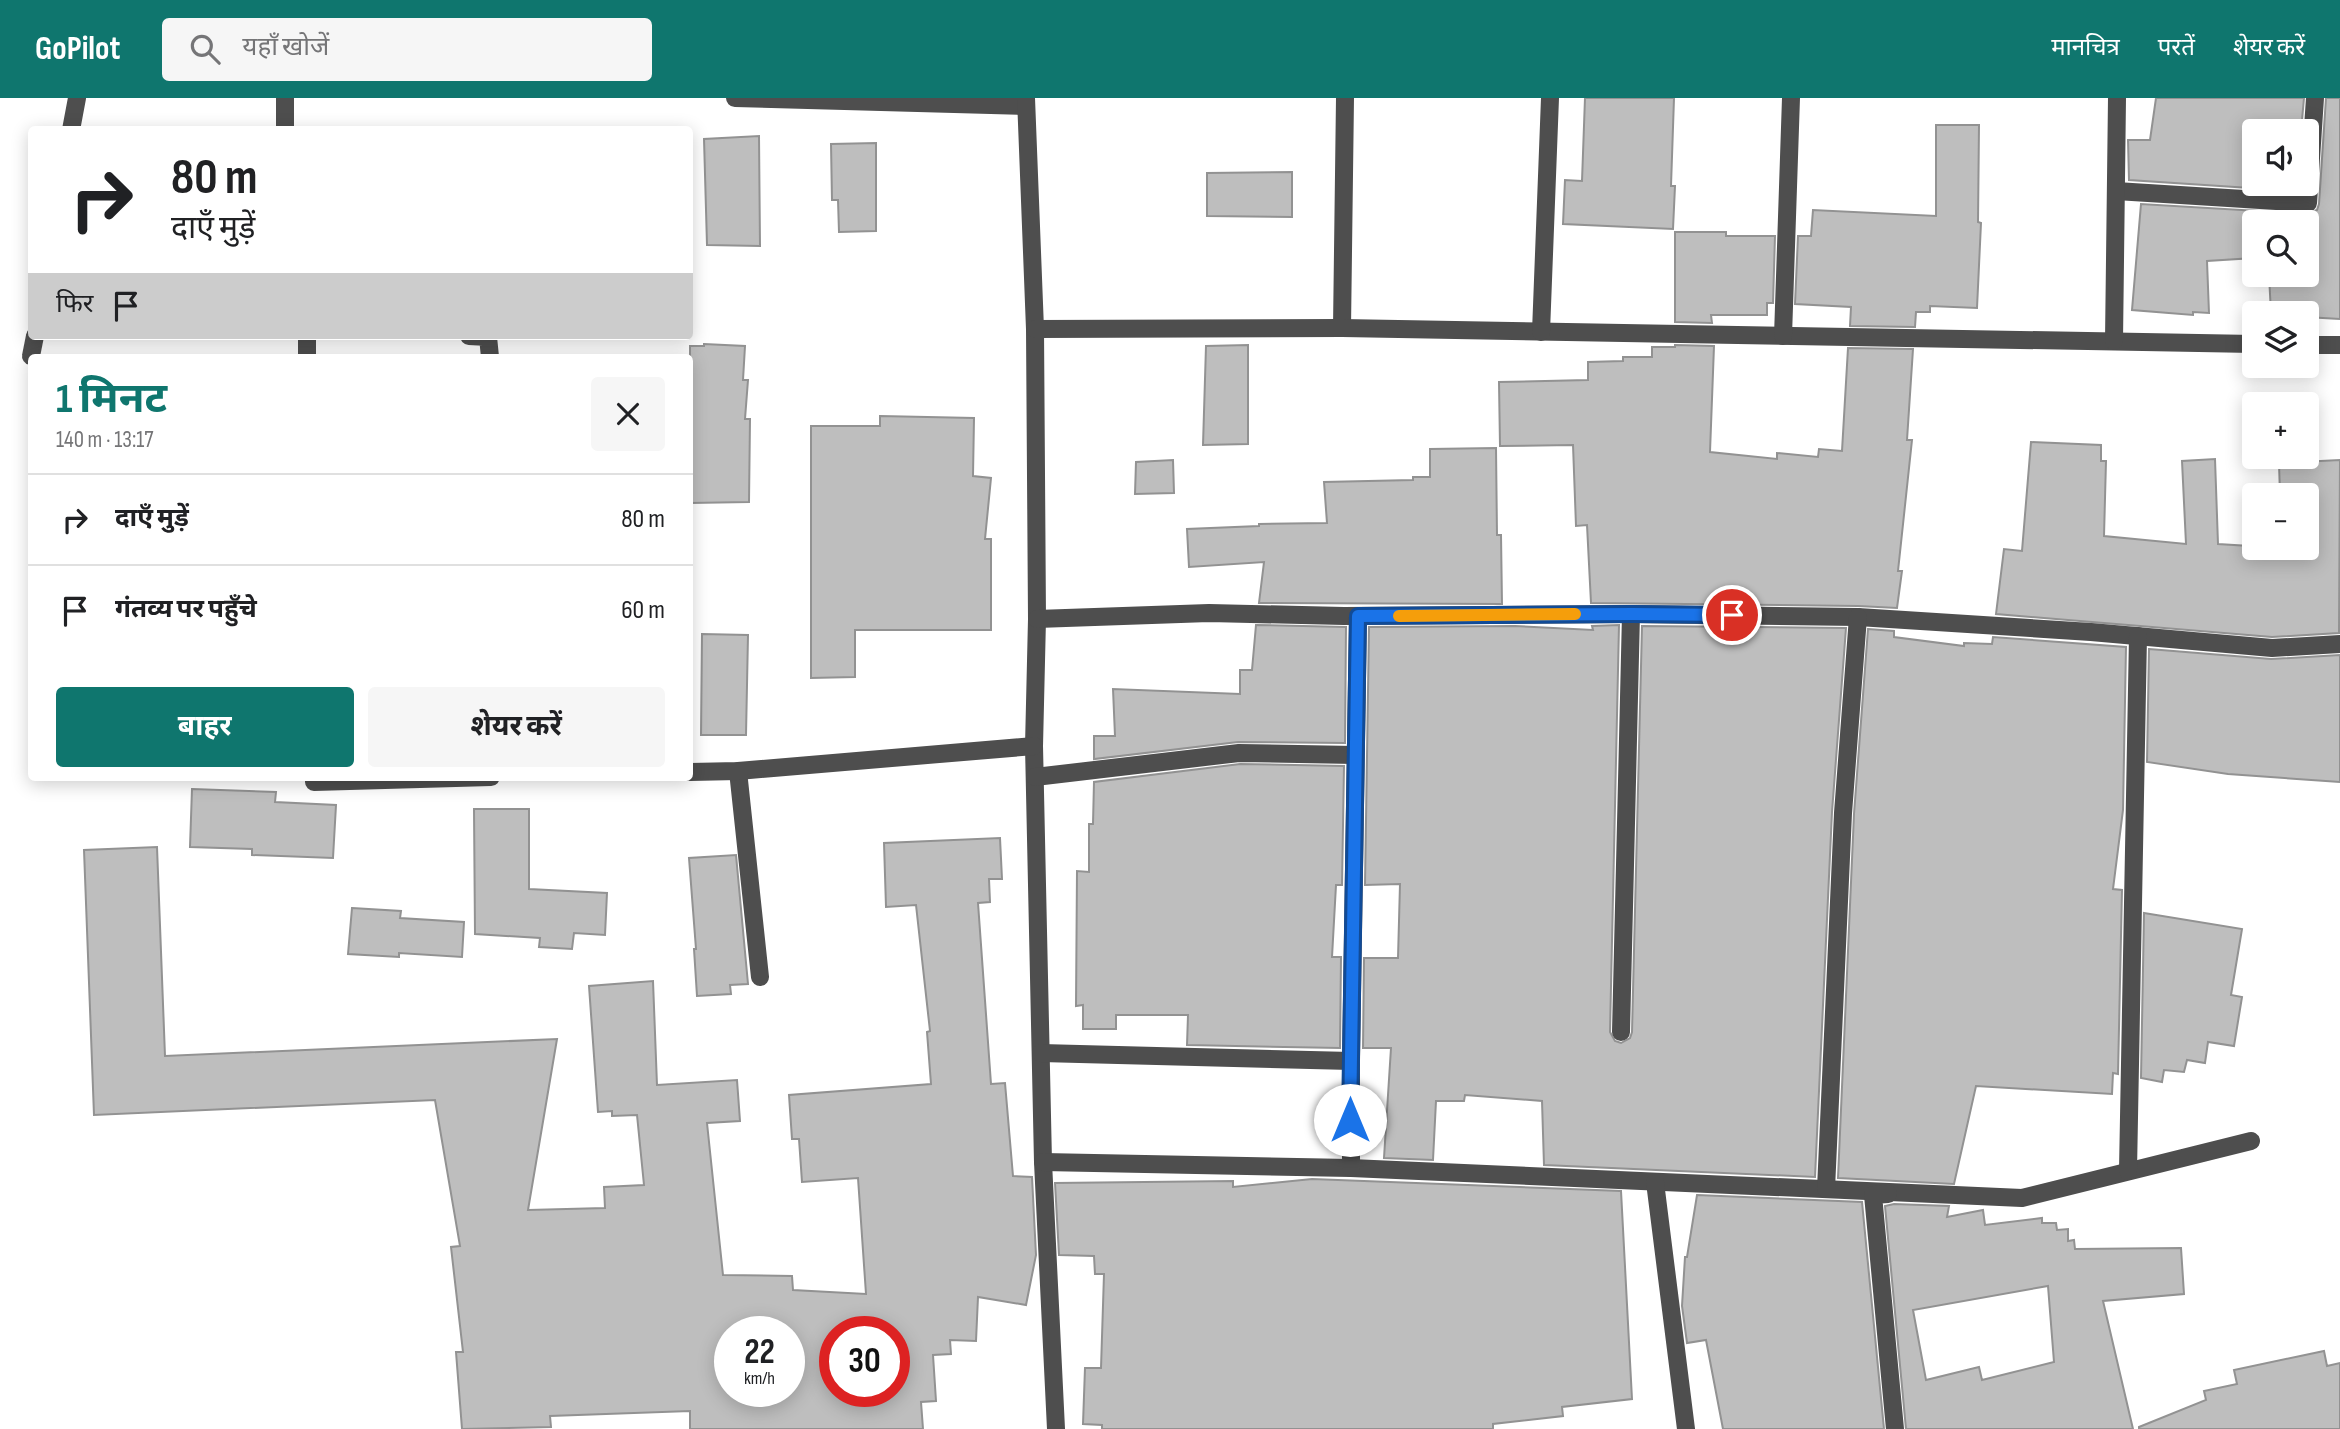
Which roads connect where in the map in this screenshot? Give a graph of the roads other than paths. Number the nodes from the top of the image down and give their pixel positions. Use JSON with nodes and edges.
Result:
{"nodes":[{"id":1,"x":76,"y":98,"type":"edge"},
{"id":2,"x":285,"y":98,"type":"edge"},
{"id":3,"x":735,"y":98,"type":"edge"},
{"id":4,"x":1345,"y":98,"type":"edge"},
{"id":5,"x":1550,"y":98,"type":"edge"},
{"id":6,"x":1791,"y":98,"type":"edge"},
{"id":7,"x":2117,"y":98,"type":"edge"},
{"id":8,"x":2315,"y":98,"type":"edge"},
{"id":9,"x":1025,"y":102,"type":"edge"},
{"id":10,"x":72,"y":126,"type":"edge"},
{"id":11,"x":285,"y":126,"type":"edge"},
{"id":12,"x":2116,"y":191,"type":"junction"},
{"id":13,"x":1342,"y":328,"type":"junction"},
{"id":14,"x":1035,"y":329,"type":"junction"},
{"id":15,"x":1541,"y":332,"type":"junction"},
{"id":16,"x":1783,"y":336,"type":"junction"},
{"id":17,"x":2115,"y":341,"type":"junction"},
{"id":18,"x":2242,"y":344,"type":"edge"},
{"id":19,"x":2319,"y":345,"type":"edge"},
{"id":20,"x":2340,"y":345,"type":"edge"},
{"id":21,"x":1632,"y":614,"type":"junction"},
{"id":22,"x":1358,"y":616,"type":"junction"},
{"id":23,"x":1858,"y":617,"type":"junction"},
{"id":24,"x":1037,"y":619,"type":"junction"},
{"id":25,"x":2138,"y":636,"type":"junction"},
{"id":26,"x":2340,"y":645,"type":"edge"},
{"id":27,"x":1034,"y":746,"type":"junction"},
{"id":28,"x":1354,"y":755,"type":"junction"},
{"id":29,"x":738,"y":771,"type":"junction"},
{"id":30,"x":693,"y":772,"type":"edge"},
{"id":31,"x":1035,"y":777,"type":"junction"},
{"id":32,"x":314,"y":781,"type":"edge"},
{"id":33,"x":349,"y":781,"type":"edge"},
{"id":34,"x":760,"y":977,"type":"dead end"},
{"id":35,"x":1621,"y":1032,"type":"dead end"},
{"id":36,"x":1041,"y":1053,"type":"junction"},
{"id":37,"x":1351,"y":1061,"type":"junction"},
{"id":38,"x":2250,"y":1141,"type":"dead end"},
{"id":39,"x":1043,"y":1162,"type":"junction"},
{"id":40,"x":1351,"y":1168,"type":"junction"},
{"id":41,"x":2128,"y":1171,"type":"junction"},
{"id":42,"x":1655,"y":1181,"type":"junction"},
{"id":43,"x":1826,"y":1189,"type":"junction"},
{"id":44,"x":1899,"y":1193,"type":"junction"},
{"id":45,"x":1056,"y":1429,"type":"edge"},
{"id":46,"x":1686,"y":1429,"type":"edge"},
{"id":47,"x":1895,"y":1429,"type":"edge"}],
"edges":[{"from":1,"to":10,"type":"street"},
{"from":2,"to":11,"type":"street"},
{"from":3,"to":9,"type":"street"},
{"from":4,"to":13,"type":"street"},
{"from":5,"to":15,"type":"street"},
{"from":6,"to":16,"type":"street"},
{"from":7,"to":12,"type":"street"},
{"from":8,"to":12,"type":"street"},
{"from":9,"to":14,"type":"street"},
{"from":12,"to":17,"type":"street"},
{"from":13,"to":14,"type":"street"},
{"from":13,"to":15,"type":"street"},
{"from":14,"to":24,"type":"street"},
{"from":15,"to":16,"type":"street"},
{"from":16,"to":17,"type":"street"},
{"from":17,"to":18,"type":"street"},
{"from":19,"to":20,"type":"street"},
{"from":21,"to":22,"type":"street"},
{"from":21,"to":23,"type":"street"},
{"from":21,"to":35,"type":"street"},
{"from":22,"to":24,"type":"street"},
{"from":22,"to":28,"type":"street"},
{"from":23,"to":25,"type":"street"},
{"from":23,"to":43,"type":"street"},
{"from":24,"to":27,"type":"street"},
{"from":25,"to":26,"type":"street"},
{"from":25,"to":41,"type":"street"},
{"from":27,"to":29,"type":"street"},
{"from":27,"to":31,"type":"street"},
{"from":28,"to":31,"type":"street"},
{"from":28,"to":37,"type":"street"},
{"from":29,"to":30,"type":"street"},
{"from":29,"to":34,"type":"street"},
{"from":31,"to":36,"type":"street"},
{"from":32,"to":33,"type":"street"},
{"from":36,"to":37,"type":"street"},
{"from":36,"to":39,"type":"street"},
{"from":37,"to":40,"type":"street"},
{"from":38,"to":41,"type":"street"},
{"from":39,"to":40,"type":"street"},
{"from":39,"to":45,"type":"street"},
{"from":40,"to":42,"type":"street"},
{"from":41,"to":44,"type":"street"},
{"from":42,"to":43,"type":"street"},
{"from":42,"to":46,"type":"street"},
{"from":43,"to":44,"type":"street"},
{"from":44,"to":47,"type":"street"}]}
